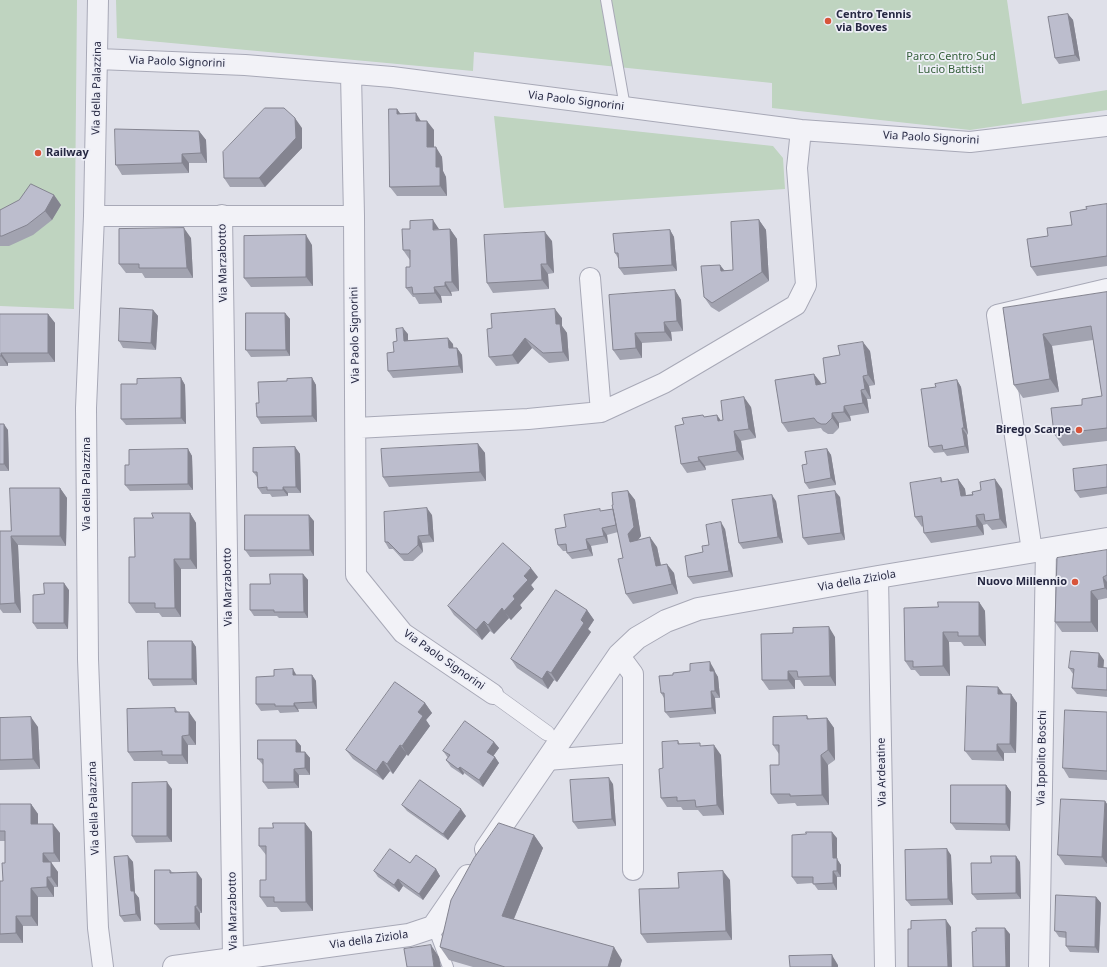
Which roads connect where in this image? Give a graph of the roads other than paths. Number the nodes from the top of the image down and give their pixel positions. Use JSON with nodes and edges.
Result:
{"nodes":[{"id":1,"x":98,"y":0,"type":"edge"},
{"id":2,"x":606,"y":0,"type":"edge"},
{"id":3,"x":98,"y":59,"type":"junction"},
{"id":4,"x":351,"y":74,"type":"junction"},
{"id":5,"x":625,"y":107,"type":"junction"},
{"id":6,"x":1107,"y":126,"type":"edge"},
{"id":7,"x":801,"y":130,"type":"junction"},
{"id":8,"x":222,"y":215,"type":"junction"},
{"id":9,"x":94,"y":216,"type":"junction"},
{"id":10,"x":354,"y":216,"type":"junction"},
{"id":11,"x":590,"y":278,"type":"dead end"},
{"id":12,"x":1107,"y":289,"type":"edge"},
{"id":13,"x":601,"y":412,"type":"junction"},
{"id":14,"x":356,"y":428,"type":"junction"},
{"id":15,"x":1107,"y":539,"type":"edge"},
{"id":16,"x":1039,"y":550,"type":"junction"},
{"id":17,"x":878,"y":577,"type":"junction"},
{"id":18,"x":619,"y":655,"type":"junction"},
{"id":19,"x":493,"y":694,"type":"joint"},
{"id":20,"x":547,"y":733,"type":"dead end"},
{"id":21,"x":633,"y":753,"type":"junction"},
{"id":22,"x":547,"y":760,"type":"junction"},
{"id":23,"x":633,"y":870,"type":"dead end"},
{"id":24,"x":433,"y":927,"type":"junction"},
{"id":25,"x":233,"y":958,"type":"junction"},
{"id":26,"x":103,"y":967,"type":"edge"},
{"id":27,"x":174,"y":967,"type":"edge"},
{"id":28,"x":448,"y":967,"type":"edge"},
{"id":29,"x":885,"y":967,"type":"edge"},
{"id":30,"x":1038,"y":967,"type":"edge"}],
"edges":[{"from":1,"to":3,"type":"street","name":"Via della Palazzina"},
{"from":2,"to":5,"type":"lane"},
{"from":3,"to":4,"type":"street","name":"Via Paolo Signorini"},
{"from":3,"to":9,"type":"street","name":"Via della Palazzina"},
{"from":4,"to":5,"type":"street","name":"Via Paolo Signorini"},
{"from":4,"to":10,"type":"street","name":"Via Paolo Signorini"},
{"from":5,"to":7,"type":"street","name":"Via Paolo Signorini"},
{"from":6,"to":7,"type":"street","name":"Via Paolo Signorini"},
{"from":7,"to":13,"type":"street"},
{"from":8,"to":9,"type":"street","name":"Via Marzabotto"},
{"from":8,"to":10,"type":"street","name":"Via Marzabotto"},
{"from":8,"to":25,"type":"street","name":"Via Marzabotto"},
{"from":9,"to":26,"type":"street","name":"Via della Palazzina"},
{"from":10,"to":14,"type":"street","name":"Via Paolo Signorini"},
{"from":11,"to":13,"type":"street"},
{"from":12,"to":16,"type":"street","name":"Via Ippolito Boschi"},
{"from":13,"to":14,"type":"street"},
{"from":14,"to":19,"type":"street","name":"Via Paolo Signorini"},
{"from":15,"to":16,"type":"street","name":"Via della Ziziola"},
{"from":16,"to":17,"type":"street","name":"Via della Ziziola"},
{"from":16,"to":30,"type":"street","name":"Via Ippolito Boschi"},
{"from":17,"to":18,"type":"street","name":"Via della Ziziola"},
{"from":17,"to":29,"type":"street","name":"Via Ardeatine"},
{"from":18,"to":21,"type":"street"},
{"from":18,"to":22,"type":"street","name":"Via della Ziziola"},
{"from":19,"to":20,"type":"street","name":"Via Paolo Signorini"},
{"from":21,"to":22,"type":"street"},
{"from":21,"to":23,"type":"street"},
{"from":22,"to":24,"type":"street","name":"Via della Ziziola"},
{"from":24,"to":25,"type":"street","name":"Via della Ziziola"},
{"from":24,"to":28,"type":"lane"},
{"from":25,"to":27,"type":"street","name":"Via della Ziziola"}]}
